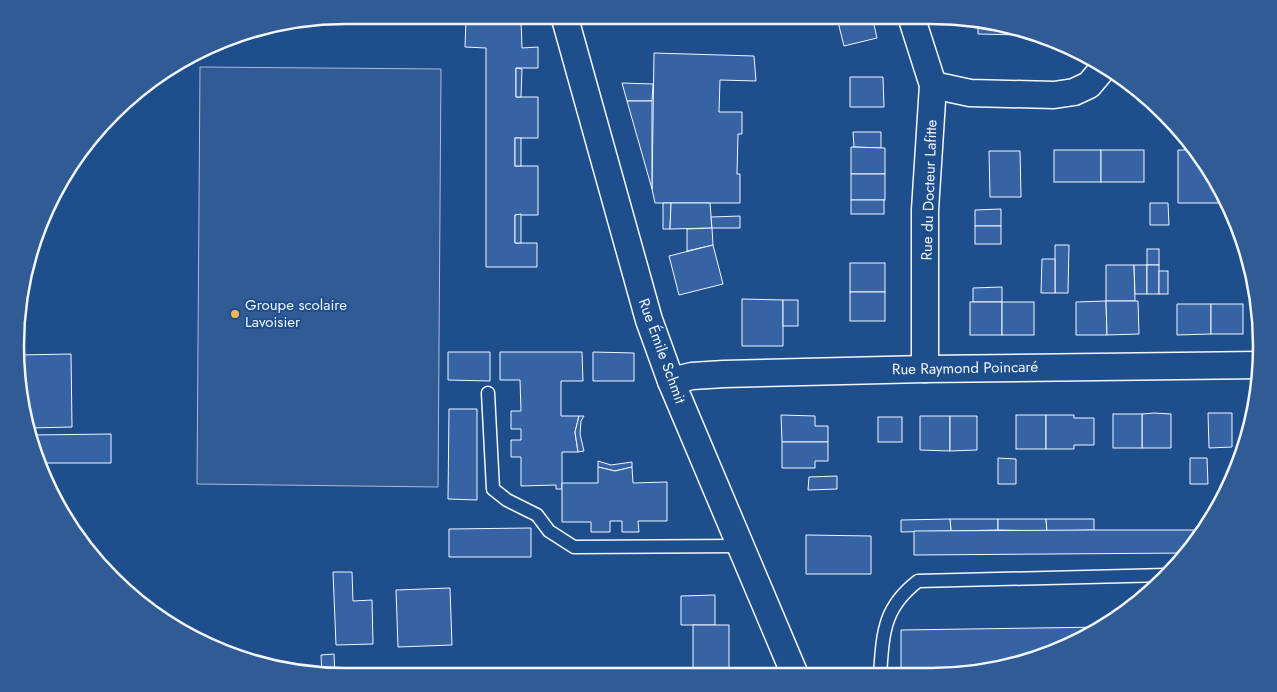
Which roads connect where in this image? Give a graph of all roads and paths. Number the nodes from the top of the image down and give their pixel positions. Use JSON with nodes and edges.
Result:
{"nodes":[{"id":1,"x":567,"y":24,"type":"edge"},
{"id":2,"x":914,"y":24,"type":"edge"},
{"id":3,"x":1100,"y":72,"type":"edge"},
{"id":4,"x":933,"y":85,"type":"junction"},
{"id":5,"x":1253,"y":365,"type":"edge"},
{"id":6,"x":925,"y":368,"type":"junction"},
{"id":7,"x":671,"y":381,"type":"junction"},
{"id":8,"x":488,"y":392,"type":"dead end"},
{"id":9,"x":741,"y":546,"type":"junction"},
{"id":10,"x":1158,"y":575,"type":"edge"},
{"id":11,"x":792,"y":668,"type":"edge"},
{"id":12,"x":881,"y":668,"type":"edge"}],
"edges":[{"from":1,"to":7,"type":"street","name":"Rue Émile Schmit"},
{"from":2,"to":4,"type":"street","name":"Rue du Docteur Lafitte"},
{"from":3,"to":4,"type":"street"},
{"from":4,"to":6,"type":"street","name":"Rue du Docteur Lafitte"},
{"from":5,"to":6,"type":"street","name":"Rue Raymond Poincaré"},
{"from":6,"to":7,"type":"street","name":"Rue Raymond Poincaré"},
{"from":7,"to":9,"type":"street","name":"Rue Émile Schmit"},
{"from":8,"to":9,"type":"lane"},
{"from":9,"to":11,"type":"street","name":"Rue Émile Schmit"},
{"from":10,"to":12,"type":"lane"}]}
